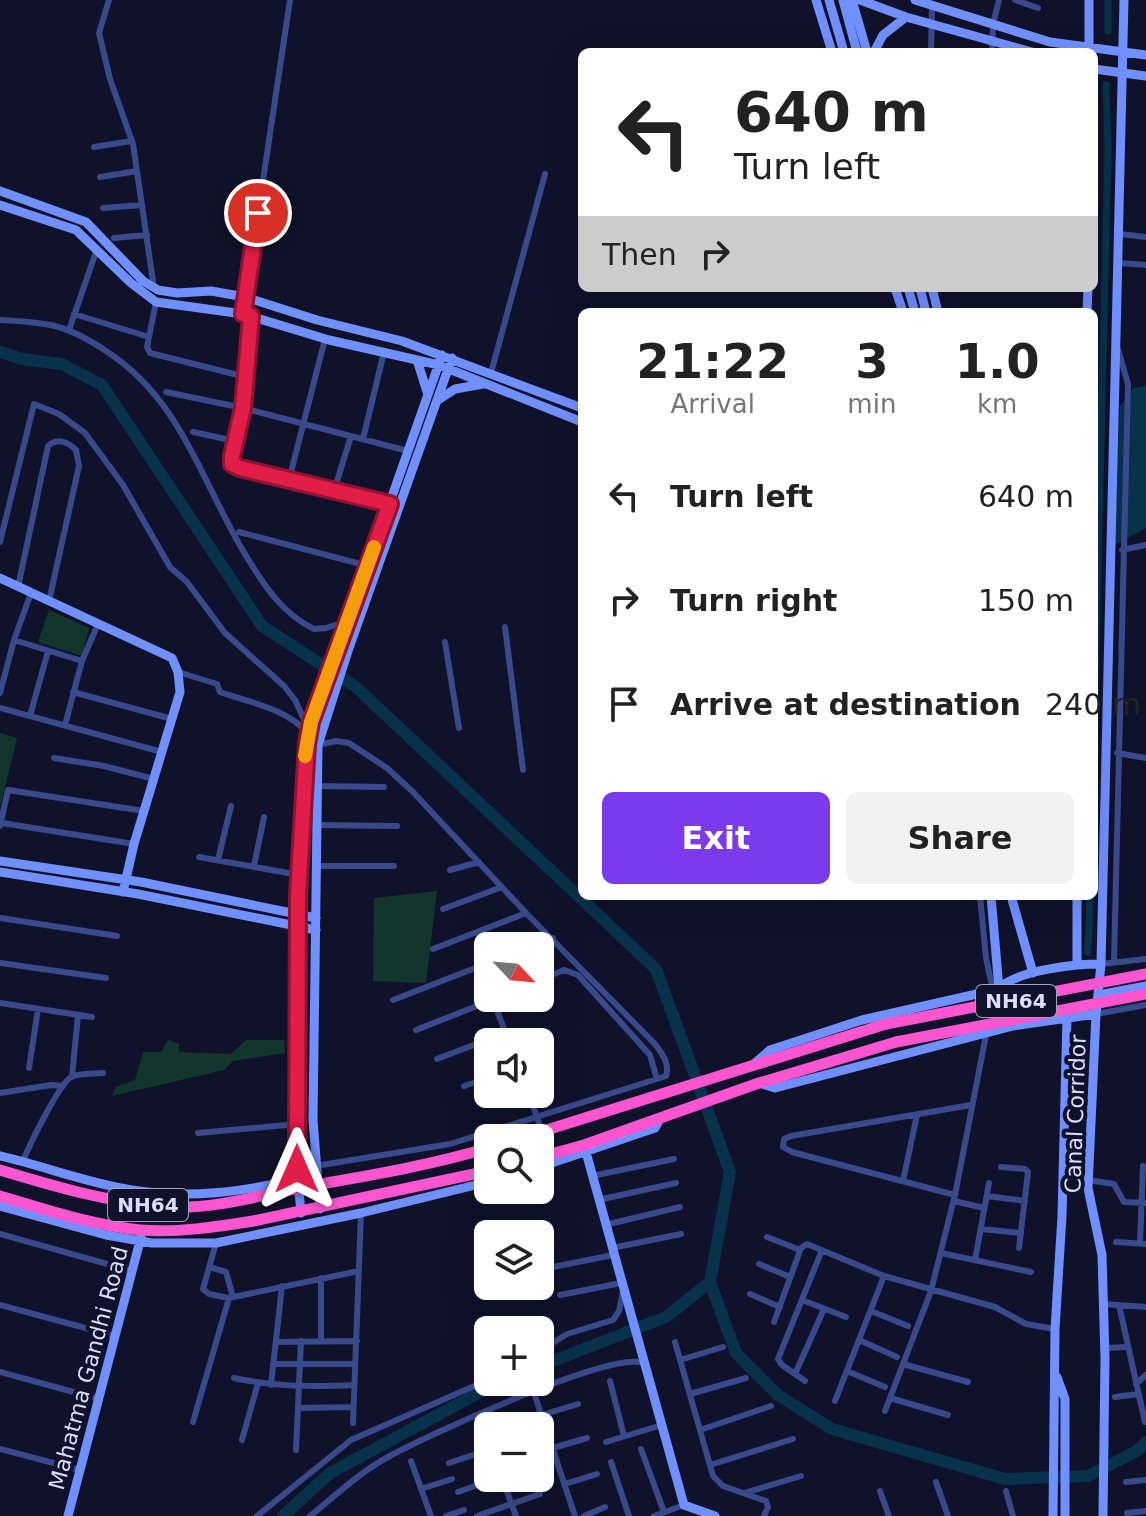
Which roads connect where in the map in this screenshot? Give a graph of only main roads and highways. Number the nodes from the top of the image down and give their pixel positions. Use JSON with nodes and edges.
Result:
{"nodes":[{"id":1,"x":1146,"y":974,"type":"edge"},
{"id":2,"x":1146,"y":994,"type":"edge"},
{"id":3,"x":554,"y":1128,"type":"edge"},
{"id":4,"x":474,"y":1152,"type":"edge"},
{"id":5,"x":554,"y":1154,"type":"edge"},
{"id":6,"x":0,"y":1170,"type":"edge"},
{"id":7,"x":474,"y":1174,"type":"edge"},
{"id":8,"x":0,"y":1196,"type":"edge"}],
"edges":[{"from":1,"to":3,"type":"highway","number":"NH64","bridge":true},
{"from":2,"to":5,"type":"highway","number":"NH64","bridge":true},
{"from":4,"to":6,"type":"highway","number":"NH64"},
{"from":7,"to":8,"type":"highway","number":"NH64"}]}
